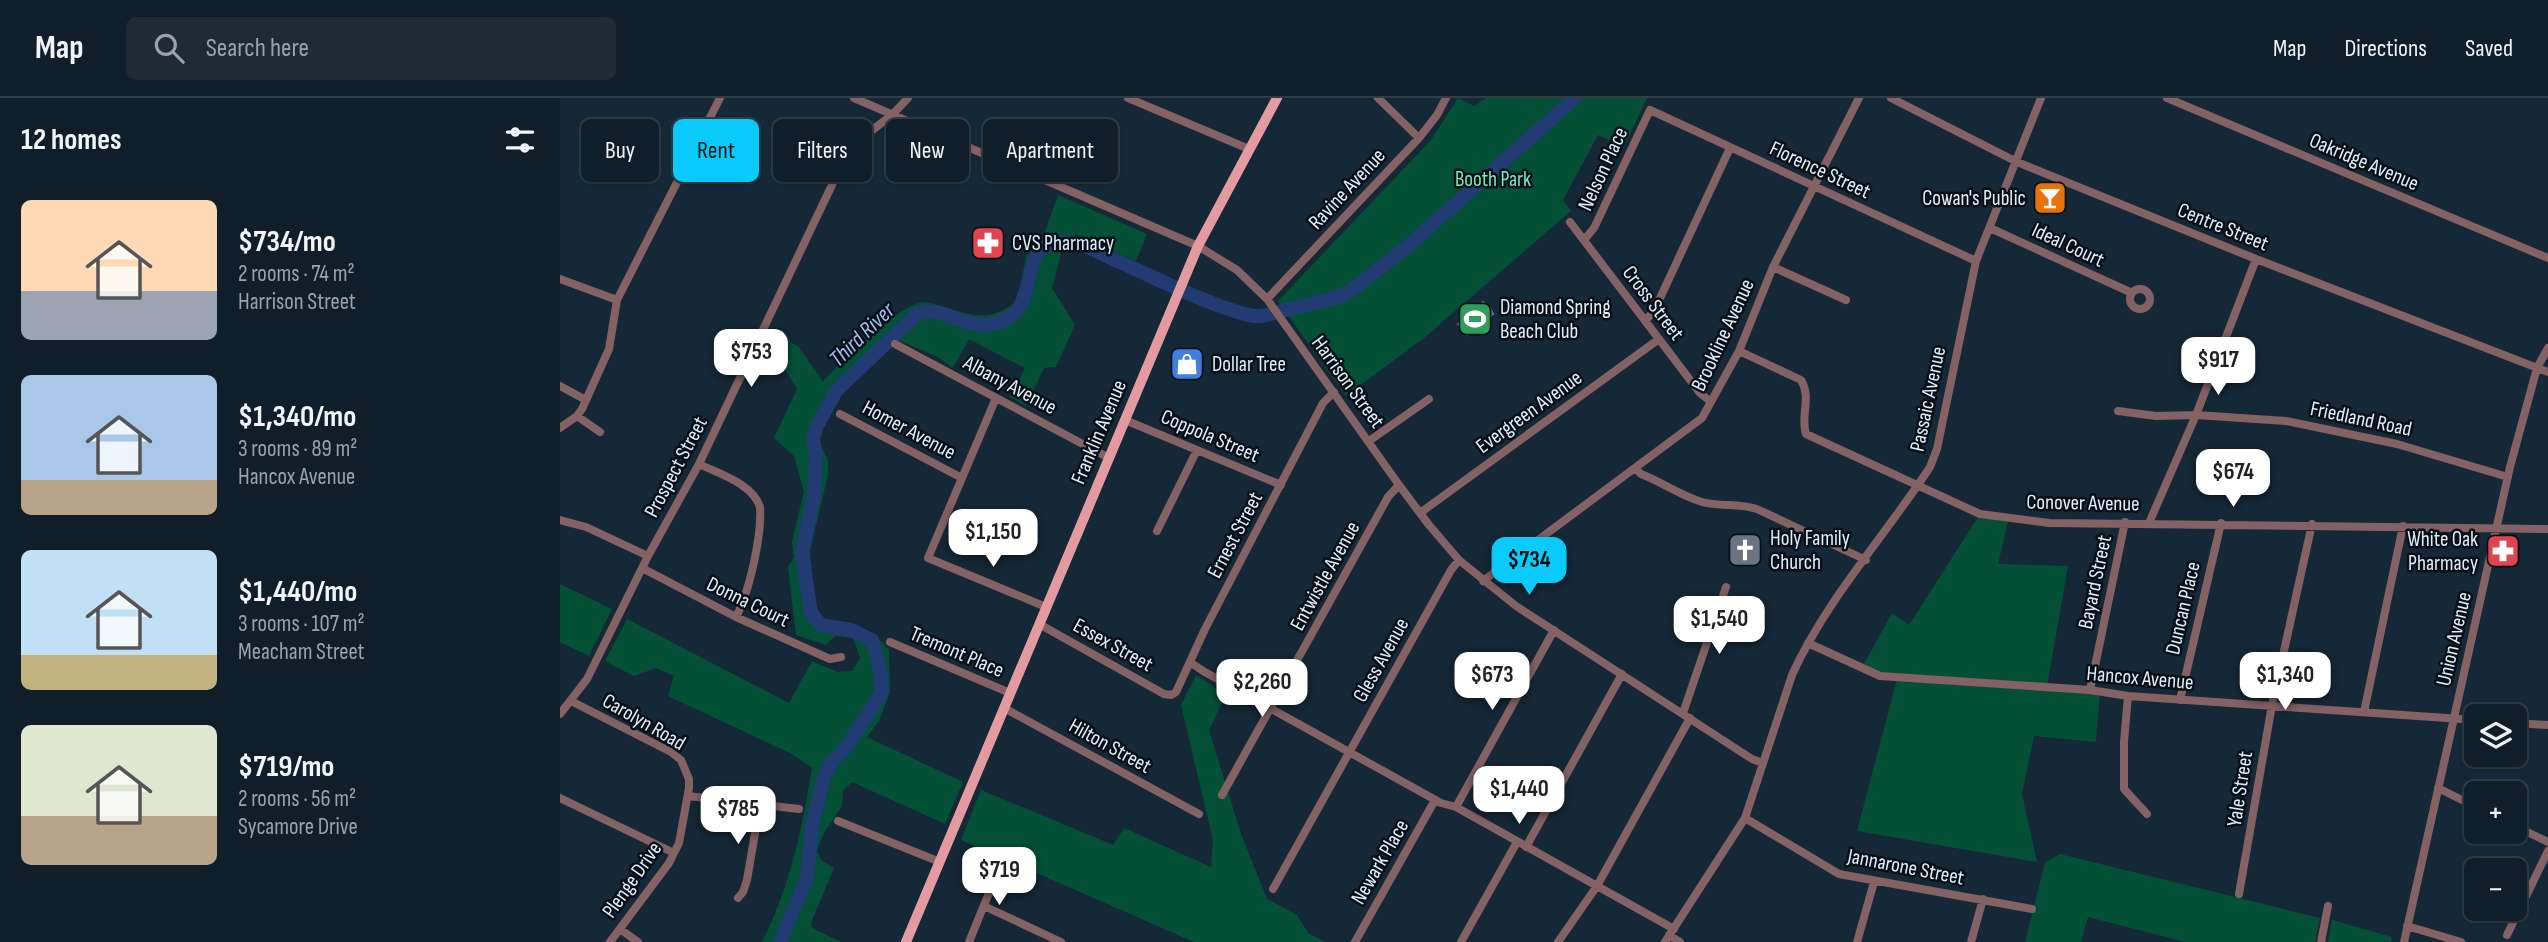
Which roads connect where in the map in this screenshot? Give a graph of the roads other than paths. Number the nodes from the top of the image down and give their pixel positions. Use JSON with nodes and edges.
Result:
{"nodes":[{"id":1,"x":720,"y":98,"type":"edge"},
{"id":2,"x":854,"y":98,"type":"edge"},
{"id":3,"x":908,"y":98,"type":"edge"},
{"id":4,"x":1128,"y":98,"type":"edge"},
{"id":5,"x":1277,"y":98,"type":"edge"},
{"id":6,"x":1378,"y":98,"type":"edge"},
{"id":7,"x":1446,"y":98,"type":"edge"},
{"id":8,"x":1859,"y":98,"type":"edge"},
{"id":9,"x":1891,"y":98,"type":"edge"},
{"id":10,"x":2041,"y":98,"type":"edge"},
{"id":11,"x":2167,"y":98,"type":"edge"},
{"id":12,"x":1650,"y":110,"type":"joint"},
{"id":13,"x":892,"y":115,"type":"junction"},
{"id":14,"x":1419,"y":138,"type":"junction"},
{"id":15,"x":1730,"y":148,"type":"junction"},
{"id":16,"x":1249,"y":149,"type":"junction"},
{"id":17,"x":2017,"y":162,"type":"junction"},
{"id":18,"x":1813,"y":186,"type":"junction"},
{"id":19,"x":1570,"y":222,"type":"dead end"},
{"id":20,"x":1990,"y":228,"type":"junction"},
{"id":21,"x":1584,"y":240,"type":"junction"},
{"id":22,"x":1198,"y":246,"type":"junction"},
{"id":23,"x":2548,"y":258,"type":"edge"},
{"id":24,"x":2256,"y":260,"type":"junction"},
{"id":25,"x":1976,"y":261,"type":"junction"},
{"id":26,"x":1773,"y":267,"type":"junction"},
{"id":27,"x":560,"y":279,"type":"edge"},
{"id":28,"x":2132,"y":293,"type":"dead end"},
{"id":29,"x":617,"y":299,"type":"junction"},
{"id":30,"x":1846,"y":300,"type":"dead end"},
{"id":31,"x":1268,"y":301,"type":"junction"},
{"id":32,"x":1645,"y":321,"type":"junction"},
{"id":33,"x":1659,"y":339,"type":"junction"},
{"id":34,"x":895,"y":344,"type":"dead end"},
{"id":35,"x":2548,"y":348,"type":"edge"},
{"id":36,"x":1739,"y":351,"type":"junction"},
{"id":37,"x":2537,"y":368,"type":"junction"},
{"id":38,"x":2548,"y":372,"type":"edge"},
{"id":39,"x":560,"y":386,"type":"edge"},
{"id":40,"x":1334,"y":392,"type":"junction"},
{"id":41,"x":996,"y":398,"type":"junction"},
{"id":42,"x":584,"y":399,"type":"junction"},
{"id":43,"x":1429,"y":399,"type":"dead end"},
{"id":44,"x":1711,"y":402,"type":"junction"},
{"id":45,"x":2118,"y":411,"type":"dead end"},
{"id":46,"x":840,"y":414,"type":"dead end"},
{"id":47,"x":2196,"y":415,"type":"junction"},
{"id":48,"x":577,"y":416,"type":"junction"},
{"id":49,"x":1125,"y":420,"type":"junction"},
{"id":50,"x":560,"y":428,"type":"edge"},
{"id":51,"x":600,"y":432,"type":"dead end"},
{"id":52,"x":1369,"y":441,"type":"junction"},
{"id":53,"x":1197,"y":450,"type":"junction"},
{"id":54,"x":1109,"y":457,"type":"junction"},
{"id":55,"x":699,"y":464,"type":"junction"},
{"id":56,"x":1635,"y":468,"type":"junction"},
{"id":57,"x":2508,"y":477,"type":"junction"},
{"id":58,"x":962,"y":478,"type":"junction"},
{"id":59,"x":1281,"y":485,"type":"junction"},
{"id":60,"x":1399,"y":485,"type":"junction"},
{"id":61,"x":1919,"y":485,"type":"junction"},
{"id":62,"x":1420,"y":513,"type":"junction"},
{"id":63,"x":560,"y":520,"type":"edge"},
{"id":64,"x":2126,"y":522,"type":"junction"},
{"id":65,"x":2149,"y":523,"type":"junction"},
{"id":66,"x":2221,"y":523,"type":"junction"},
{"id":67,"x":2312,"y":524,"type":"junction"},
{"id":68,"x":2403,"y":526,"type":"junction"},
{"id":69,"x":2498,"y":528,"type":"junction"},
{"id":70,"x":2548,"y":529,"type":"edge"},
{"id":71,"x":1157,"y":531,"type":"dead end"},
{"id":72,"x":648,"y":556,"type":"junction"},
{"id":73,"x":1866,"y":559,"type":"junction"},
{"id":74,"x":1460,"y":560,"type":"junction"},
{"id":75,"x":642,"y":568,"type":"junction"},
{"id":76,"x":1483,"y":581,"type":"junction"},
{"id":77,"x":1726,"y":587,"type":"dead end"},
{"id":78,"x":1046,"y":607,"type":"junction"},
{"id":79,"x":736,"y":617,"type":"junction"},
{"id":80,"x":1040,"y":624,"type":"junction"},
{"id":81,"x":1554,"y":630,"type":"junction"},
{"id":82,"x":890,"y":642,"type":"dead end"},
{"id":83,"x":1808,"y":643,"type":"junction"},
{"id":84,"x":841,"y":657,"type":"dead end"},
{"id":85,"x":1190,"y":662,"type":"junction"},
{"id":86,"x":1622,"y":674,"type":"junction"},
{"id":87,"x":2090,"y":690,"type":"junction"},
{"id":88,"x":1010,"y":693,"type":"junction"},
{"id":89,"x":1171,"y":695,"type":"joint"},
{"id":90,"x":2129,"y":696,"type":"junction"},
{"id":91,"x":2180,"y":700,"type":"junction"},
{"id":92,"x":571,"y":701,"type":"junction"},
{"id":93,"x":2272,"y":705,"type":"junction"},
{"id":94,"x":1004,"y":708,"type":"junction"},
{"id":95,"x":1272,"y":708,"type":"junction"},
{"id":96,"x":2364,"y":712,"type":"junction"},
{"id":97,"x":560,"y":714,"type":"edge"},
{"id":98,"x":1686,"y":715,"type":"junction"},
{"id":99,"x":2453,"y":719,"type":"junction"},
{"id":100,"x":2464,"y":719,"type":"edge"},
{"id":101,"x":2527,"y":724,"type":"edge"},
{"id":102,"x":2548,"y":725,"type":"edge"},
{"id":103,"x":1350,"y":752,"type":"junction"},
{"id":104,"x":1763,"y":763,"type":"junction"},
{"id":105,"x":2438,"y":788,"type":"junction"},
{"id":106,"x":1222,"y":795,"type":"dead end"},
{"id":107,"x":688,"y":796,"type":"junction"},
{"id":108,"x":560,"y":798,"type":"edge"},
{"id":109,"x":1435,"y":800,"type":"junction"},
{"id":110,"x":2464,"y":801,"type":"edge"},
{"id":111,"x":760,"y":804,"type":"junction"},
{"id":112,"x":1456,"y":807,"type":"junction"},
{"id":113,"x":799,"y":809,"type":"dead end"},
{"id":114,"x":1199,"y":814,"type":"dead end"},
{"id":115,"x":2147,"y":814,"type":"dead end"},
{"id":116,"x":1745,"y":818,"type":"junction"},
{"id":117,"x":838,"y":821,"type":"dead end"},
{"id":118,"x":2527,"y":832,"type":"edge"},
{"id":119,"x":1517,"y":842,"type":"junction"},
{"id":120,"x":2548,"y":842,"type":"edge"},
{"id":121,"x":1526,"y":847,"type":"junction"},
{"id":122,"x":2548,"y":851,"type":"edge"},
{"id":123,"x":674,"y":853,"type":"junction"},
{"id":124,"x":1002,"y":861,"type":"dead end"},
{"id":125,"x":940,"y":862,"type":"junction"},
{"id":126,"x":1874,"y":882,"type":"junction"},
{"id":127,"x":1597,"y":886,"type":"junction"},
{"id":128,"x":1273,"y":889,"type":"dead end"},
{"id":129,"x":2239,"y":894,"type":"dead end"},
{"id":130,"x":738,"y":898,"type":"dead end"},
{"id":131,"x":1983,"y":899,"type":"junction"},
{"id":132,"x":984,"y":906,"type":"junction"},
{"id":133,"x":2328,"y":906,"type":"dead end"},
{"id":134,"x":2032,"y":909,"type":"dead end"},
{"id":135,"x":2407,"y":926,"type":"junction"},
{"id":136,"x":620,"y":929,"type":"junction"},
{"id":137,"x":1669,"y":935,"type":"edge"},
{"id":138,"x":2508,"y":935,"type":"dead end"},
{"id":139,"x":610,"y":942,"type":"edge"},
{"id":140,"x":638,"y":942,"type":"edge"},
{"id":141,"x":906,"y":942,"type":"edge"},
{"id":142,"x":969,"y":942,"type":"edge"},
{"id":143,"x":1061,"y":942,"type":"edge"},
{"id":144,"x":1354,"y":942,"type":"edge"},
{"id":145,"x":1461,"y":942,"type":"edge"},
{"id":146,"x":1558,"y":942,"type":"edge"},
{"id":147,"x":1680,"y":942,"type":"edge"},
{"id":148,"x":1857,"y":942,"type":"edge"},
{"id":149,"x":1971,"y":942,"type":"edge"},
{"id":150,"x":2321,"y":942,"type":"edge"},
{"id":151,"x":2404,"y":942,"type":"edge"},
{"id":152,"x":2461,"y":942,"type":"edge"}],
"edges":[{"from":1,"to":29,"type":"street"},
{"from":2,"to":13,"type":"street","name":"Harrison Street"},
{"from":3,"to":13,"type":"street","name":"Prospect Street"},
{"from":4,"to":16,"type":"street"},
{"from":5,"to":16,"type":"main road","name":"Franklin Avenue"},
{"from":6,"to":14,"type":"street"},
{"from":7,"to":14,"type":"street","name":"Ravine Avenue"},
{"from":8,"to":18,"type":"street","name":"Brookline Avenue"},
{"from":9,"to":17,"type":"street","name":"Centre Street"},
{"from":10,"to":17,"type":"street","name":"Passaic Avenue"},
{"from":11,"to":23,"type":"street","name":"Oakridge Avenue"},
{"from":12,"to":15,"type":"street","name":"Florence Street"},
{"from":12,"to":21,"type":"street","name":"Nelson Place"},
{"from":13,"to":22,"type":"street","name":"Harrison Street"},
{"from":13,"to":55,"type":"street","name":"Prospect Street"},
{"from":14,"to":31,"type":"street","name":"Ravine Avenue"},
{"from":15,"to":18,"type":"street","name":"Florence Street"},
{"from":15,"to":32,"type":"street"},
{"from":16,"to":22,"type":"main road","name":"Franklin Avenue"},
{"from":17,"to":20,"type":"street","name":"Passaic Avenue"},
{"from":17,"to":24,"type":"street","name":"Centre Street"},
{"from":18,"to":25,"type":"street","name":"Florence Street"},
{"from":18,"to":26,"type":"street","name":"Brookline Avenue"},
{"from":19,"to":21,"type":"street","name":"Cross Street"},
{"from":20,"to":25,"type":"street","name":"Passaic Avenue"},
{"from":20,"to":28,"type":"street","name":"Ideal Court"},
{"from":21,"to":32,"type":"street","name":"Cross Street"},
{"from":22,"to":31,"type":"street","name":"Harrison Street"},
{"from":22,"to":49,"type":"main road","name":"Franklin Avenue"},
{"from":24,"to":37,"type":"street","name":"Centre Street"},
{"from":24,"to":47,"type":"street"},
{"from":25,"to":61,"type":"street","name":"Passaic Avenue"},
{"from":26,"to":30,"type":"street"},
{"from":26,"to":36,"type":"street","name":"Brookline Avenue"},
{"from":27,"to":29,"type":"street"},
{"from":29,"to":42,"type":"street"},
{"from":31,"to":40,"type":"street","name":"Harrison Street"},
{"from":32,"to":33,"type":"street","name":"Cross Street"},
{"from":33,"to":44,"type":"street","name":"Cross Street"},
{"from":33,"to":62,"type":"street","name":"Evergreen Avenue"},
{"from":34,"to":41,"type":"street","name":"Albany Avenue"},
{"from":35,"to":37,"type":"street","name":"Union Avenue"},
{"from":36,"to":44,"type":"street","name":"Brookline Avenue"},
{"from":36,"to":61,"type":"street","name":"Conover Avenue"},
{"from":37,"to":38,"type":"street","name":"Centre Street"},
{"from":37,"to":57,"type":"street","name":"Union Avenue"},
{"from":39,"to":42,"type":"street"},
{"from":40,"to":52,"type":"street","name":"Harrison Street"},
{"from":40,"to":59,"type":"street","name":"Ernest Street"},
{"from":41,"to":54,"type":"street","name":"Albany Avenue"},
{"from":41,"to":58,"type":"street"},
{"from":42,"to":48,"type":"street"},
{"from":43,"to":52,"type":"street"},
{"from":44,"to":56,"type":"street","name":"Brookline Avenue"},
{"from":45,"to":47,"type":"street","name":"Friedland Road"},
{"from":46,"to":58,"type":"street","name":"Homer Avenue"},
{"from":47,"to":57,"type":"street","name":"Friedland Road"},
{"from":47,"to":65,"type":"street"},
{"from":48,"to":50,"type":"street"},
{"from":48,"to":51,"type":"street"},
{"from":49,"to":53,"type":"street","name":"Coppola Street"},
{"from":49,"to":54,"type":"main road","name":"Franklin Avenue"},
{"from":52,"to":60,"type":"street","name":"Harrison Street"},
{"from":53,"to":59,"type":"street","name":"Coppola Street"},
{"from":53,"to":71,"type":"street"},
{"from":54,"to":78,"type":"main road","name":"Franklin Avenue"},
{"from":55,"to":72,"type":"street","name":"Prospect Street"},
{"from":55,"to":79,"type":"street"},
{"from":56,"to":73,"type":"street"},
{"from":56,"to":76,"type":"street","name":"Brookline Avenue"},
{"from":57,"to":69,"type":"street","name":"Union Avenue"},
{"from":58,"to":78,"type":"street"},
{"from":59,"to":85,"type":"street","name":"Ernest Street"},
{"from":60,"to":62,"type":"street","name":"Harrison Street"},
{"from":60,"to":95,"type":"street","name":"Entwistle Avenue"},
{"from":61,"to":64,"type":"street","name":"Conover Avenue"},
{"from":61,"to":73,"type":"street","name":"Passaic Avenue"},
{"from":62,"to":74,"type":"street","name":"Harrison Street"},
{"from":63,"to":72,"type":"street"},
{"from":64,"to":65,"type":"street","name":"Conover Avenue"},
{"from":64,"to":87,"type":"street","name":"Bayard Street"},
{"from":65,"to":66,"type":"street","name":"Conover Avenue"},
{"from":66,"to":67,"type":"street","name":"Conover Avenue"},
{"from":66,"to":91,"type":"street","name":"Duncan Place"},
{"from":67,"to":68,"type":"street","name":"Conover Avenue"},
{"from":67,"to":93,"type":"street","name":"Yale Street"},
{"from":68,"to":69,"type":"street","name":"Conover Avenue"},
{"from":68,"to":96,"type":"street"},
{"from":69,"to":70,"type":"street","name":"Conover Avenue"},
{"from":69,"to":99,"type":"street","name":"Union Avenue"},
{"from":72,"to":75,"type":"street","name":"Prospect Street"},
{"from":73,"to":83,"type":"street","name":"Passaic Avenue"},
{"from":74,"to":76,"type":"street","name":"Harrison Street"},
{"from":74,"to":103,"type":"street","name":"Gless Avenue"},
{"from":75,"to":79,"type":"street","name":"Donna Court"},
{"from":75,"to":92,"type":"street","name":"Prospect Street"},
{"from":76,"to":81,"type":"street","name":"Harrison Street"},
{"from":77,"to":98,"type":"street"},
{"from":78,"to":80,"type":"main road","name":"Franklin Avenue"},
{"from":79,"to":84,"type":"street","name":"Donna Court"},
{"from":80,"to":88,"type":"main road","name":"Franklin Avenue"},
{"from":80,"to":89,"type":"street","name":"Essex Street"},
{"from":81,"to":86,"type":"street","name":"Harrison Street"},
{"from":81,"to":112,"type":"street"},
{"from":82,"to":88,"type":"street","name":"Tremont Place"},
{"from":83,"to":87,"type":"street","name":"Hancox Avenue"},
{"from":83,"to":104,"type":"street","name":"Passaic Avenue"},
{"from":85,"to":89,"type":"street","name":"Ernest Street"},
{"from":85,"to":95,"type":"street"},
{"from":86,"to":98,"type":"street","name":"Harrison Street"},
{"from":86,"to":121,"type":"street"},
{"from":87,"to":90,"type":"street","name":"Hancox Avenue"},
{"from":88,"to":94,"type":"main road","name":"Franklin Avenue"},
{"from":90,"to":91,"type":"street","name":"Hancox Avenue"},
{"from":90,"to":115,"type":"street"},
{"from":91,"to":93,"type":"street","name":"Hancox Avenue"},
{"from":92,"to":97,"type":"street","name":"Prospect Street"},
{"from":92,"to":107,"type":"street","name":"Carolyn Road"},
{"from":93,"to":96,"type":"street","name":"Hancox Avenue"},
{"from":93,"to":129,"type":"street","name":"Yale Street"},
{"from":94,"to":114,"type":"street","name":"Hilton Street"},
{"from":94,"to":125,"type":"main road","name":"Franklin Avenue"},
{"from":95,"to":103,"type":"street"},
{"from":95,"to":106,"type":"street","name":"Entwistle Avenue"},
{"from":96,"to":99,"type":"street","name":"Hancox Avenue"},
{"from":98,"to":104,"type":"street","name":"Harrison Street"},
{"from":98,"to":127,"type":"street"},
{"from":99,"to":100,"type":"street","name":"Hancox Avenue"},
{"from":99,"to":105,"type":"street","name":"Union Avenue"},
{"from":101,"to":102,"type":"street"},
{"from":103,"to":109,"type":"street"},
{"from":103,"to":128,"type":"street","name":"Gless Avenue"},
{"from":104,"to":116,"type":"street","name":"Passaic Avenue"},
{"from":105,"to":110,"type":"street"},
{"from":105,"to":135,"type":"street","name":"Union Avenue"},
{"from":107,"to":111,"type":"street"},
{"from":107,"to":123,"type":"street","name":"Plenge Drive"},
{"from":108,"to":123,"type":"street"},
{"from":109,"to":112,"type":"street"},
{"from":109,"to":144,"type":"street","name":"Newark Place"},
{"from":111,"to":113,"type":"street"},
{"from":111,"to":130,"type":"street"},
{"from":112,"to":119,"type":"street"},
{"from":116,"to":126,"type":"street","name":"Jannarone Street"},
{"from":116,"to":137,"type":"street","name":"Passaic Avenue"},
{"from":117,"to":125,"type":"street"},
{"from":118,"to":120,"type":"street"},
{"from":119,"to":121,"type":"street"},
{"from":119,"to":145,"type":"street"},
{"from":121,"to":127,"type":"street"},
{"from":122,"to":138,"type":"street"},
{"from":123,"to":136,"type":"street","name":"Plenge Drive"},
{"from":124,"to":132,"type":"street"},
{"from":125,"to":141,"type":"main road","name":"Franklin Avenue"},
{"from":126,"to":131,"type":"street","name":"Jannarone Street"},
{"from":126,"to":148,"type":"street"},
{"from":127,"to":137,"type":"street"},
{"from":127,"to":146,"type":"street"},
{"from":131,"to":134,"type":"street","name":"Jannarone Street"},
{"from":131,"to":149,"type":"street"},
{"from":132,"to":142,"type":"street"},
{"from":132,"to":143,"type":"street"},
{"from":133,"to":150,"type":"street"},
{"from":135,"to":151,"type":"street","name":"Union Avenue"},
{"from":135,"to":152,"type":"street"},
{"from":136,"to":139,"type":"street","name":"Plenge Drive"},
{"from":136,"to":140,"type":"street"},
{"from":137,"to":147,"type":"street"}]}
